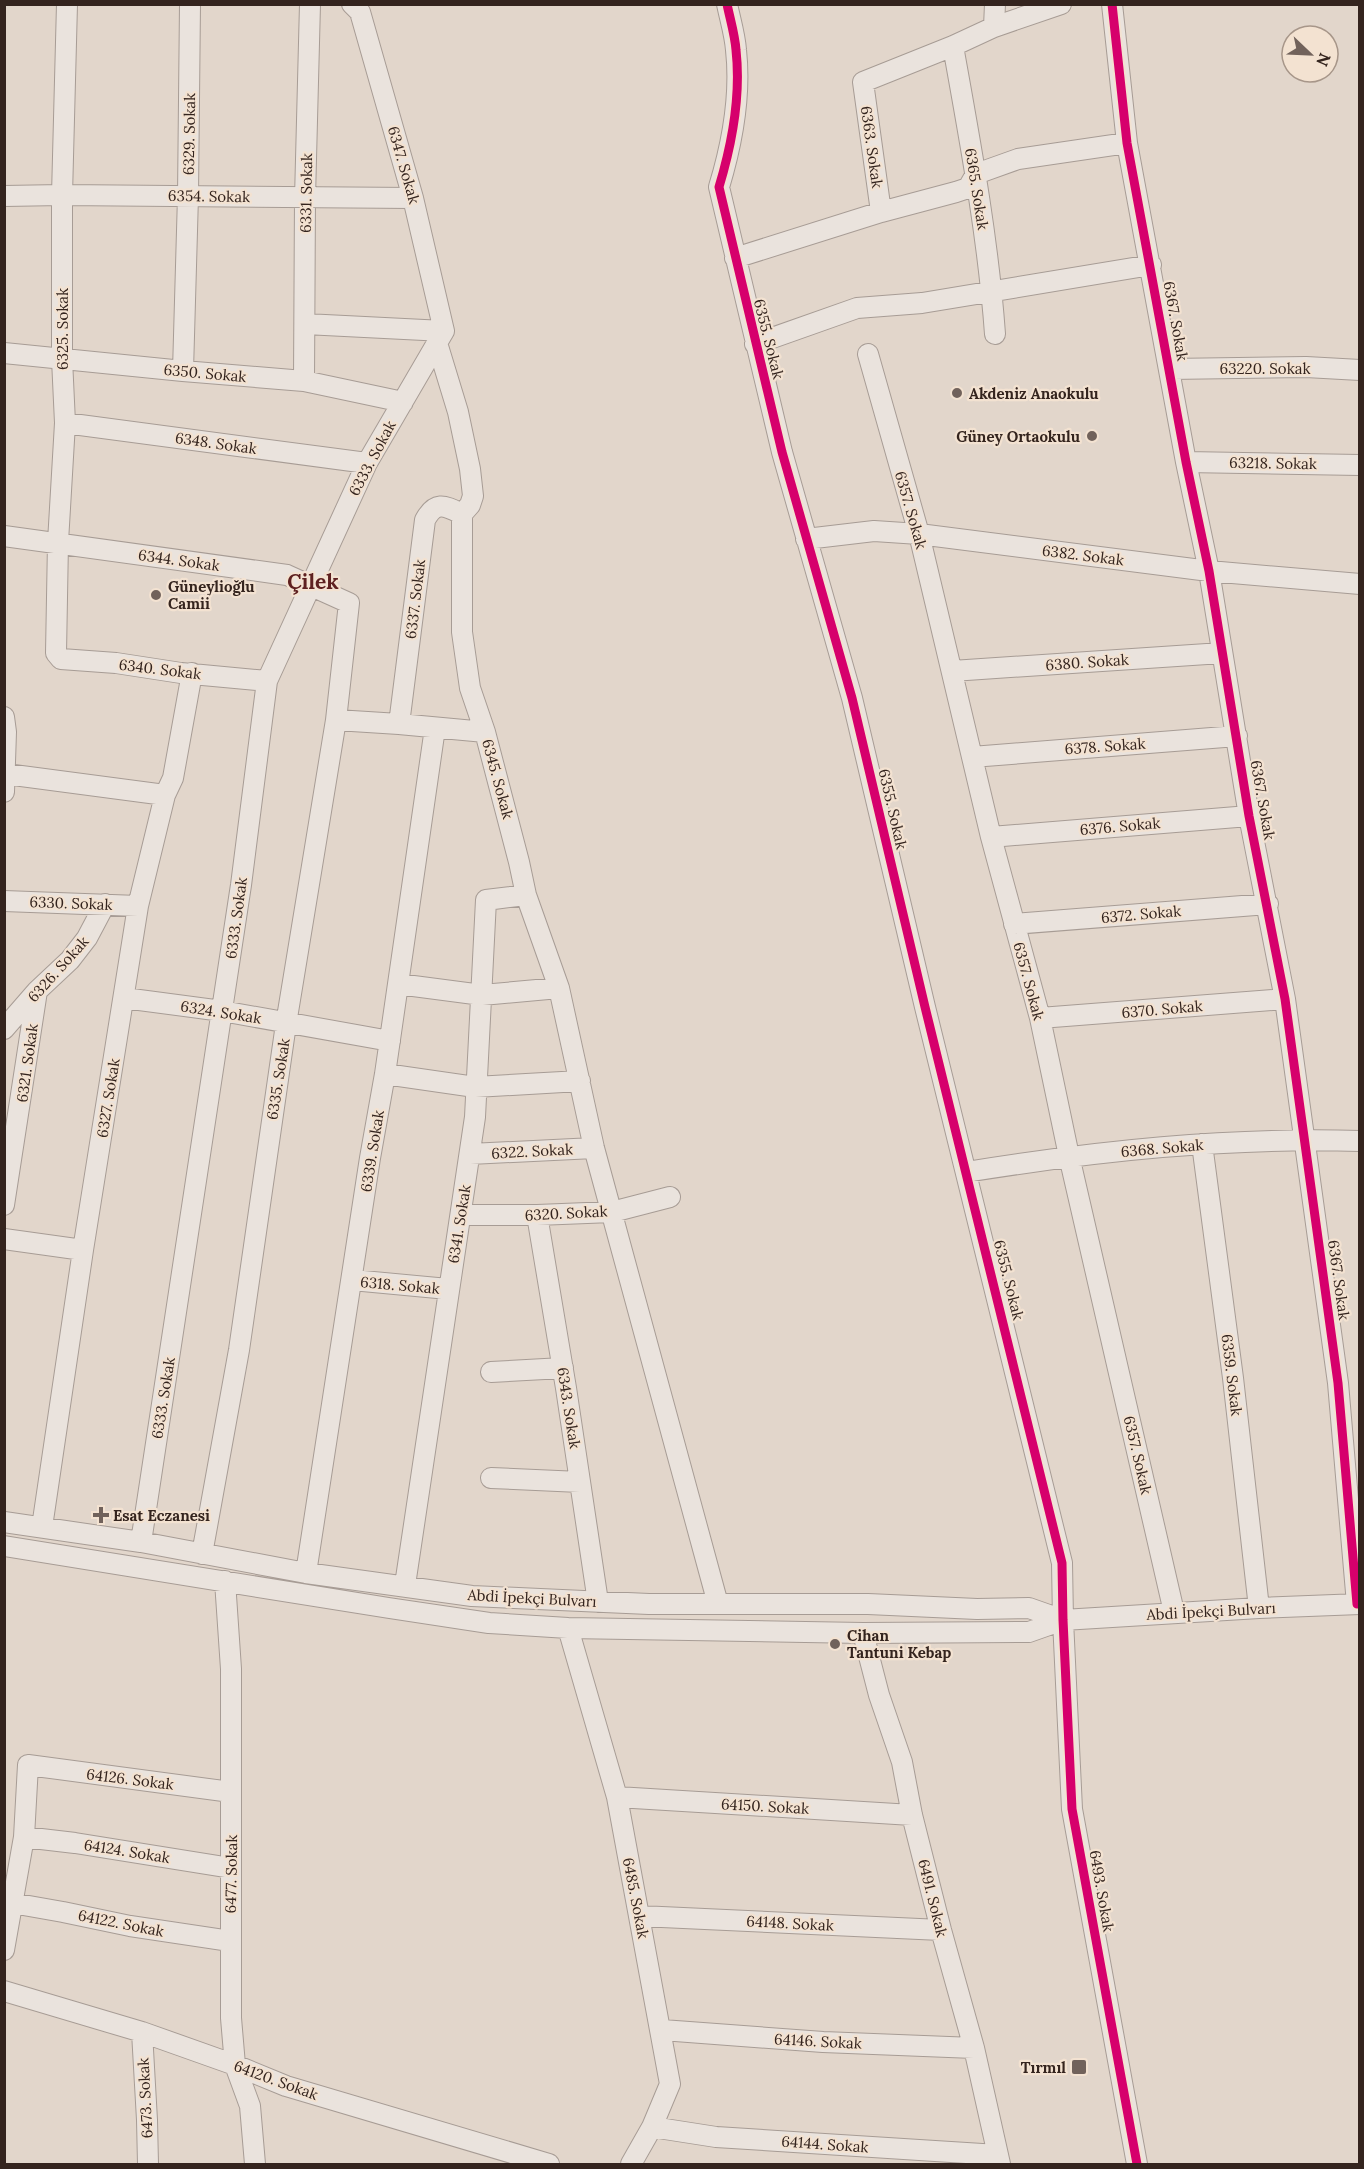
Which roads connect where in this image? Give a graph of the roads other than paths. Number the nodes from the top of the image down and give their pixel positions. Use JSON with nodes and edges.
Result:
{"nodes":[{"id":1,"x":67,"y":4,"type":"edge"},
{"id":2,"x":190,"y":4,"type":"edge"},
{"id":3,"x":310,"y":4,"type":"edge"},
{"id":4,"x":352,"y":4,"type":"edge"},
{"id":5,"x":727,"y":4,"type":"edge"},
{"id":6,"x":995,"y":4,"type":"edge"},
{"id":7,"x":1061,"y":4,"type":"edge"},
{"id":8,"x":1112,"y":4,"type":"edge"},
{"id":9,"x":994,"y":27,"type":"junction"},
{"id":10,"x":953,"y":46,"type":"junction"},
{"id":11,"x":1127,"y":142,"type":"junction"},
{"id":12,"x":976,"y":174,"type":"junction"},
{"id":13,"x":62,"y":195,"type":"junction"},
{"id":14,"x":4,"y":196,"type":"edge"},
{"id":15,"x":188,"y":196,"type":"junction"},
{"id":16,"x":306,"y":198,"type":"junction"},
{"id":17,"x":413,"y":198,"type":"junction"},
{"id":18,"x":881,"y":212,"type":"junction"},
{"id":19,"x":735,"y":258,"type":"junction"},
{"id":20,"x":1151,"y":265,"type":"junction"},
{"id":21,"x":992,"y":292,"type":"junction"},
{"id":22,"x":304,"y":324,"type":"junction"},
{"id":23,"x":995,"y":334,"type":"dead end"},
{"id":24,"x":440,"y":337,"type":"junction"},
{"id":25,"x":756,"y":344,"type":"junction"},
{"id":26,"x":4,"y":353,"type":"edge"},
{"id":27,"x":868,"y":354,"type":"dead end"},
{"id":28,"x":62,"y":360,"type":"junction"},
{"id":29,"x":1170,"y":369,"type":"junction"},
{"id":30,"x":1359,"y":370,"type":"edge"},
{"id":31,"x":183,"y":371,"type":"junction"},
{"id":32,"x":304,"y":381,"type":"junction"},
{"id":33,"x":403,"y":402,"type":"junction"},
{"id":34,"x":65,"y":423,"type":"junction"},
{"id":35,"x":1186,"y":462,"type":"junction"},
{"id":36,"x":367,"y":463,"type":"junction"},
{"id":37,"x":1359,"y":465,"type":"edge"},
{"id":38,"x":462,"y":513,"type":"junction"},
{"id":39,"x":919,"y":534,"type":"junction"},
{"id":40,"x":4,"y":536,"type":"edge"},
{"id":41,"x":806,"y":539,"type":"junction"},
{"id":42,"x":57,"y":542,"type":"junction"},
{"id":43,"x":1209,"y":571,"type":"junction"},
{"id":44,"x":311,"y":584,"type":"junction"},
{"id":45,"x":1359,"y":584,"type":"edge"},
{"id":46,"x":349,"y":603,"type":"joint"},
{"id":47,"x":56,"y":653,"type":"joint"},
{"id":48,"x":1222,"y":654,"type":"junction"},
{"id":49,"x":952,"y":671,"type":"junction"},
{"id":50,"x":192,"y":674,"type":"junction"},
{"id":51,"x":267,"y":681,"type":"junction"},
{"id":52,"x":336,"y":720,"type":"junction"},
{"id":53,"x":399,"y":724,"type":"junction"},
{"id":54,"x":5,"y":727,"type":"edge"},
{"id":55,"x":435,"y":729,"type":"junction"},
{"id":56,"x":485,"y":732,"type":"junction"},
{"id":57,"x":1238,"y":736,"type":"junction"},
{"id":58,"x":972,"y":757,"type":"junction"},
{"id":59,"x":5,"y":783,"type":"edge"},
{"id":60,"x":165,"y":795,"type":"junction"},
{"id":61,"x":1249,"y":816,"type":"junction"},
{"id":62,"x":992,"y":837,"type":"junction"},
{"id":63,"x":526,"y":895,"type":"junction"},
{"id":64,"x":4,"y":901,"type":"edge"},
{"id":65,"x":105,"y":904,"type":"junction"},
{"id":66,"x":1268,"y":904,"type":"junction"},
{"id":67,"x":138,"y":906,"type":"junction"},
{"id":68,"x":1014,"y":924,"type":"junction"},
{"id":69,"x":398,"y":984,"type":"junction"},
{"id":70,"x":559,"y":987,"type":"junction"},
{"id":71,"x":37,"y":991,"type":"junction"},
{"id":72,"x":482,"y":995,"type":"junction"},
{"id":73,"x":124,"y":998,"type":"junction"},
{"id":74,"x":1285,"y":999,"type":"junction"},
{"id":75,"x":12,"y":1011,"type":"edge"},
{"id":76,"x":222,"y":1011,"type":"junction"},
{"id":77,"x":1040,"y":1018,"type":"junction"},
{"id":78,"x":286,"y":1024,"type":"junction"},
{"id":79,"x":4,"y":1029,"type":"edge"},
{"id":80,"x":390,"y":1041,"type":"junction"},
{"id":81,"x":385,"y":1074,"type":"junction"},
{"id":82,"x":580,"y":1081,"type":"junction"},
{"id":83,"x":476,"y":1087,"type":"junction"},
{"id":84,"x":1304,"y":1139,"type":"junction"},
{"id":85,"x":1359,"y":1141,"type":"edge"},
{"id":86,"x":1202,"y":1144,"type":"junction"},
{"id":87,"x":594,"y":1148,"type":"junction"},
{"id":88,"x":470,"y":1154,"type":"junction"},
{"id":89,"x":1069,"y":1156,"type":"junction"},
{"id":90,"x":966,"y":1172,"type":"junction"},
{"id":91,"x":670,"y":1197,"type":"dead end"},
{"id":92,"x":4,"y":1205,"type":"edge"},
{"id":93,"x":612,"y":1212,"type":"junction"},
{"id":94,"x":461,"y":1215,"type":"junction"},
{"id":95,"x":537,"y":1215,"type":"junction"},
{"id":96,"x":4,"y":1239,"type":"edge"},
{"id":97,"x":83,"y":1250,"type":"junction"},
{"id":98,"x":352,"y":1280,"type":"junction"},
{"id":99,"x":448,"y":1289,"type":"junction"},
{"id":100,"x":563,"y":1368,"type":"junction"},
{"id":101,"x":491,"y":1371,"type":"dead end"},
{"id":102,"x":491,"y":1478,"type":"dead end"},
{"id":103,"x":580,"y":1482,"type":"junction"},
{"id":104,"x":4,"y":1522,"type":"edge"},
{"id":105,"x":42,"y":1527,"type":"junction"},
{"id":106,"x":141,"y":1542,"type":"junction"},
{"id":107,"x":4,"y":1546,"type":"edge"},
{"id":108,"x":202,"y":1554,"type":"junction"},
{"id":109,"x":306,"y":1574,"type":"junction"},
{"id":110,"x":225,"y":1581,"type":"junction"},
{"id":111,"x":405,"y":1585,"type":"junction"},
{"id":112,"x":598,"y":1602,"type":"junction"},
{"id":113,"x":718,"y":1604,"type":"junction"},
{"id":114,"x":1358,"y":1604,"type":"edge"},
{"id":115,"x":1258,"y":1608,"type":"junction"},
{"id":116,"x":1174,"y":1612,"type":"junction"},
{"id":117,"x":1062,"y":1620,"type":"junction"},
{"id":118,"x":568,"y":1628,"type":"junction"},
{"id":119,"x":862,"y":1634,"type":"junction"},
{"id":120,"x":231,"y":1792,"type":"junction"},
{"id":121,"x":617,"y":1797,"type":"junction"},
{"id":122,"x":912,"y":1815,"type":"junction"},
{"id":123,"x":24,"y":1838,"type":"junction"},
{"id":124,"x":231,"y":1868,"type":"junction"},
{"id":125,"x":12,"y":1903,"type":"junction"},
{"id":126,"x":640,"y":1916,"type":"junction"},
{"id":127,"x":941,"y":1930,"type":"junction"},
{"id":128,"x":230,"y":1941,"type":"junction"},
{"id":129,"x":4,"y":1950,"type":"edge"},
{"id":130,"x":4,"y":1991,"type":"edge"},
{"id":131,"x":662,"y":2030,"type":"junction"},
{"id":132,"x":142,"y":2032,"type":"junction"},
{"id":133,"x":974,"y":2048,"type":"junction"},
{"id":134,"x":236,"y":2065,"type":"junction"},
{"id":135,"x":652,"y":2127,"type":"junction"},
{"id":136,"x":999,"y":2160,"type":"edge"},
{"id":137,"x":148,"y":2164,"type":"edge"},
{"id":138,"x":255,"y":2164,"type":"edge"},
{"id":139,"x":549,"y":2164,"type":"edge"},
{"id":140,"x":631,"y":2164,"type":"edge"},
{"id":141,"x":1137,"y":2164,"type":"edge"}],
"edges":[{"from":1,"to":13,"type":"street","name":"6325. Sokak"},
{"from":2,"to":15,"type":"street","name":"6329. Sokak"},
{"from":3,"to":16,"type":"street","name":"6331. Sokak"},
{"from":4,"to":17,"type":"street","name":"6347. Sokak"},
{"from":5,"to":19,"type":"street","name":"6355. Sokak"},
{"from":6,"to":9,"type":"street"},
{"from":7,"to":9,"type":"street"},
{"from":8,"to":11,"type":"street","name":"6367. Sokak"},
{"from":9,"to":10,"type":"street"},
{"from":10,"to":12,"type":"street","name":"6365. Sokak"},
{"from":10,"to":18,"type":"street","name":"6363. Sokak"},
{"from":11,"to":12,"type":"street"},
{"from":11,"to":20,"type":"street","name":"6367. Sokak"},
{"from":12,"to":18,"type":"street"},
{"from":12,"to":21,"type":"street","name":"6365. Sokak"},
{"from":13,"to":14,"type":"street","name":"6354. Sokak"},
{"from":13,"to":15,"type":"street","name":"6354. Sokak"},
{"from":13,"to":28,"type":"street","name":"6325. Sokak"},
{"from":15,"to":16,"type":"street","name":"6354. Sokak"},
{"from":15,"to":31,"type":"street","name":"6329. Sokak"},
{"from":16,"to":17,"type":"street","name":"6354. Sokak"},
{"from":16,"to":22,"type":"street","name":"6331. Sokak"},
{"from":17,"to":24,"type":"street","name":"6347. Sokak"},
{"from":18,"to":19,"type":"street"},
{"from":19,"to":25,"type":"street","name":"6355. Sokak"},
{"from":20,"to":21,"type":"street"},
{"from":20,"to":29,"type":"street","name":"6367. Sokak"},
{"from":21,"to":23,"type":"street","name":"6365. Sokak"},
{"from":21,"to":25,"type":"street"},
{"from":22,"to":24,"type":"street"},
{"from":22,"to":32,"type":"street","name":"6331. Sokak"},
{"from":24,"to":33,"type":"street","name":"6333. Sokak"},
{"from":24,"to":38,"type":"street","name":"6345. Sokak"},
{"from":25,"to":41,"type":"street","name":"6355. Sokak"},
{"from":26,"to":28,"type":"street","name":"6350. Sokak"},
{"from":27,"to":39,"type":"street","name":"6357. Sokak"},
{"from":28,"to":31,"type":"street","name":"6350. Sokak"},
{"from":28,"to":34,"type":"street","name":"6325. Sokak"},
{"from":29,"to":30,"type":"street","name":"63220. Sokak"},
{"from":29,"to":35,"type":"street","name":"6367. Sokak"},
{"from":31,"to":32,"type":"street","name":"6350. Sokak"},
{"from":32,"to":33,"type":"street","name":"6350. Sokak"},
{"from":33,"to":36,"type":"street","name":"6333. Sokak"},
{"from":34,"to":36,"type":"street","name":"6348. Sokak"},
{"from":34,"to":42,"type":"street","name":"6325. Sokak"},
{"from":35,"to":37,"type":"street","name":"63218. Sokak"},
{"from":35,"to":43,"type":"street","name":"6367. Sokak"},
{"from":36,"to":44,"type":"street","name":"6333. Sokak"},
{"from":38,"to":53,"type":"street","name":"6337. Sokak"},
{"from":38,"to":56,"type":"street","name":"6345. Sokak"},
{"from":39,"to":41,"type":"street","name":"6382. Sokak"},
{"from":39,"to":43,"type":"street","name":"6382. Sokak"},
{"from":39,"to":49,"type":"street","name":"6357. Sokak"},
{"from":40,"to":42,"type":"street","name":"6344. Sokak"},
{"from":41,"to":90,"type":"street","name":"6355. Sokak"},
{"from":42,"to":44,"type":"street","name":"6344. Sokak"},
{"from":42,"to":47,"type":"street","name":"6325. Sokak"},
{"from":43,"to":45,"type":"street","name":"6382. Sokak"},
{"from":43,"to":48,"type":"street","name":"6367. Sokak"},
{"from":44,"to":46,"type":"street","name":"6344. Sokak"},
{"from":44,"to":51,"type":"street","name":"6333. Sokak"},
{"from":46,"to":52,"type":"street","name":"6335. Sokak"},
{"from":47,"to":50,"type":"street","name":"6340. Sokak"},
{"from":48,"to":49,"type":"street","name":"6380. Sokak"},
{"from":48,"to":57,"type":"street","name":"6367. Sokak"},
{"from":49,"to":58,"type":"street","name":"6357. Sokak"},
{"from":50,"to":51,"type":"street","name":"6340. Sokak"},
{"from":50,"to":60,"type":"street","name":"6327. Sokak"},
{"from":51,"to":76,"type":"street","name":"6333. Sokak"},
{"from":52,"to":53,"type":"street"},
{"from":52,"to":78,"type":"street","name":"6335. Sokak"},
{"from":53,"to":55,"type":"street"},
{"from":54,"to":59,"type":"street"},
{"from":55,"to":56,"type":"street"},
{"from":55,"to":69,"type":"street","name":"6339. Sokak"},
{"from":56,"to":63,"type":"street","name":"6345. Sokak"},
{"from":57,"to":58,"type":"street","name":"6378. Sokak"},
{"from":57,"to":61,"type":"street","name":"6367. Sokak"},
{"from":58,"to":62,"type":"street","name":"6357. Sokak"},
{"from":59,"to":60,"type":"street"},
{"from":60,"to":67,"type":"street","name":"6327. Sokak"},
{"from":61,"to":62,"type":"street","name":"6376. Sokak"},
{"from":61,"to":66,"type":"street","name":"6367. Sokak"},
{"from":62,"to":68,"type":"street","name":"6357. Sokak"},
{"from":63,"to":70,"type":"street","name":"6345. Sokak"},
{"from":63,"to":72,"type":"street","name":"6341. Sokak"},
{"from":64,"to":65,"type":"street","name":"6330. Sokak"},
{"from":65,"to":67,"type":"street","name":"6330. Sokak"},
{"from":65,"to":71,"type":"street","name":"6326. Sokak"},
{"from":66,"to":68,"type":"street","name":"6372. Sokak"},
{"from":66,"to":74,"type":"street","name":"6367. Sokak"},
{"from":67,"to":73,"type":"street","name":"6327. Sokak"},
{"from":68,"to":77,"type":"street","name":"6357. Sokak"},
{"from":69,"to":72,"type":"street"},
{"from":69,"to":80,"type":"street","name":"6339. Sokak"},
{"from":70,"to":72,"type":"street"},
{"from":70,"to":82,"type":"street","name":"6345. Sokak"},
{"from":71,"to":75,"type":"street","name":"6326. Sokak"},
{"from":71,"to":92,"type":"street","name":"6321. Sokak"},
{"from":72,"to":83,"type":"street","name":"6341. Sokak"},
{"from":73,"to":76,"type":"street","name":"6324. Sokak"},
{"from":73,"to":97,"type":"street","name":"6327. Sokak"},
{"from":74,"to":77,"type":"street","name":"6370. Sokak"},
{"from":74,"to":84,"type":"street","name":"6367. Sokak"},
{"from":75,"to":79,"type":"street","name":"6326. Sokak"},
{"from":76,"to":78,"type":"street","name":"6324. Sokak"},
{"from":76,"to":106,"type":"street","name":"6333. Sokak"},
{"from":77,"to":89,"type":"street","name":"6357. Sokak"},
{"from":78,"to":80,"type":"street","name":"6324. Sokak"},
{"from":78,"to":108,"type":"street","name":"6335. Sokak"},
{"from":80,"to":81,"type":"street","name":"6339. Sokak"},
{"from":81,"to":83,"type":"street"},
{"from":81,"to":98,"type":"street","name":"6339. Sokak"},
{"from":82,"to":83,"type":"street"},
{"from":82,"to":87,"type":"street","name":"6345. Sokak"},
{"from":83,"to":88,"type":"street","name":"6341. Sokak"},
{"from":84,"to":85,"type":"street","name":"6368. Sokak"},
{"from":84,"to":86,"type":"street","name":"6368. Sokak"},
{"from":84,"to":114,"type":"street","name":"6367. Sokak"},
{"from":86,"to":89,"type":"street","name":"6368. Sokak"},
{"from":86,"to":115,"type":"street","name":"6359. Sokak"},
{"from":87,"to":88,"type":"street","name":"6322. Sokak"},
{"from":87,"to":93,"type":"street","name":"6345. Sokak"},
{"from":88,"to":94,"type":"street","name":"6341. Sokak"},
{"from":89,"to":90,"type":"street","name":"6368. Sokak"},
{"from":89,"to":116,"type":"street","name":"6357. Sokak"},
{"from":90,"to":117,"type":"street","name":"6355. Sokak"},
{"from":91,"to":93,"type":"street","name":"6320. Sokak"},
{"from":93,"to":95,"type":"street","name":"6320. Sokak"},
{"from":93,"to":113,"type":"street","name":"6345. Sokak"},
{"from":94,"to":95,"type":"street","name":"6320. Sokak"},
{"from":94,"to":99,"type":"street","name":"6341. Sokak"},
{"from":95,"to":100,"type":"street","name":"6343. Sokak"},
{"from":96,"to":97,"type":"street"},
{"from":97,"to":105,"type":"street","name":"6327. Sokak"},
{"from":98,"to":99,"type":"street","name":"6318. Sokak"},
{"from":98,"to":109,"type":"street","name":"6339. Sokak"},
{"from":99,"to":111,"type":"street","name":"6341. Sokak"},
{"from":100,"to":101,"type":"street"},
{"from":100,"to":103,"type":"street","name":"6343. Sokak"},
{"from":102,"to":103,"type":"street"},
{"from":103,"to":112,"type":"street","name":"6343. Sokak"},
{"from":104,"to":105,"type":"street","name":"Abdi İpekçi Bulvarı"},
{"from":105,"to":106,"type":"street","name":"Abdi İpekçi Bulvarı"},
{"from":106,"to":108,"type":"street","name":"Abdi İpekçi Bulvarı"},
{"from":107,"to":110,"type":"street","name":"Abdi İpekçi Bulvarı"},
{"from":108,"to":109,"type":"street","name":"Abdi İpekçi Bulvarı"},
{"from":109,"to":111,"type":"street","name":"Abdi İpekçi Bulvarı"},
{"from":110,"to":118,"type":"street","name":"Abdi İpekçi Bulvarı"},
{"from":110,"to":120,"type":"street","name":"6477. Sokak"},
{"from":111,"to":112,"type":"street","name":"Abdi İpekçi Bulvarı"},
{"from":112,"to":113,"type":"street","name":"Abdi İpekçi Bulvarı"},
{"from":113,"to":117,"type":"street","name":"Abdi İpekçi Bulvarı"},
{"from":114,"to":115,"type":"street","name":"Abdi İpekçi Bulvarı"},
{"from":115,"to":116,"type":"street","name":"Abdi İpekçi Bulvarı"},
{"from":116,"to":117,"type":"street","name":"Abdi İpekçi Bulvarı"},
{"from":117,"to":119,"type":"street","name":"Abdi İpekçi Bulvarı"},
{"from":117,"to":141,"type":"street","name":"6493. Sokak"},
{"from":118,"to":119,"type":"street","name":"Abdi İpekçi Bulvarı"},
{"from":118,"to":121,"type":"street","name":"6485. Sokak"},
{"from":119,"to":122,"type":"street","name":"6491. Sokak"},
{"from":120,"to":123,"type":"street","name":"64126. Sokak"},
{"from":120,"to":124,"type":"street","name":"6477. Sokak"},
{"from":121,"to":122,"type":"street","name":"64150. Sokak"},
{"from":121,"to":126,"type":"street","name":"6485. Sokak"},
{"from":122,"to":127,"type":"street","name":"6491. Sokak"},
{"from":123,"to":124,"type":"street","name":"64124. Sokak"},
{"from":123,"to":125,"type":"street"},
{"from":124,"to":128,"type":"street","name":"6477. Sokak"},
{"from":125,"to":128,"type":"street","name":"64122. Sokak"},
{"from":125,"to":129,"type":"street"},
{"from":126,"to":127,"type":"street","name":"64148. Sokak"},
{"from":126,"to":131,"type":"street","name":"6485. Sokak"},
{"from":127,"to":133,"type":"street","name":"6491. Sokak"},
{"from":128,"to":134,"type":"street","name":"6477. Sokak"},
{"from":130,"to":132,"type":"street","name":"64120. Sokak"},
{"from":131,"to":133,"type":"street","name":"64146. Sokak"},
{"from":131,"to":135,"type":"street","name":"6485. Sokak"},
{"from":132,"to":134,"type":"street","name":"64120. Sokak"},
{"from":132,"to":137,"type":"street","name":"6473. Sokak"},
{"from":133,"to":136,"type":"street","name":"6491. Sokak"},
{"from":134,"to":138,"type":"street","name":"6477. Sokak"},
{"from":134,"to":139,"type":"street","name":"64120. Sokak"},
{"from":135,"to":136,"type":"street","name":"64144. Sokak"},
{"from":135,"to":140,"type":"street","name":"6485. Sokak"}]}
